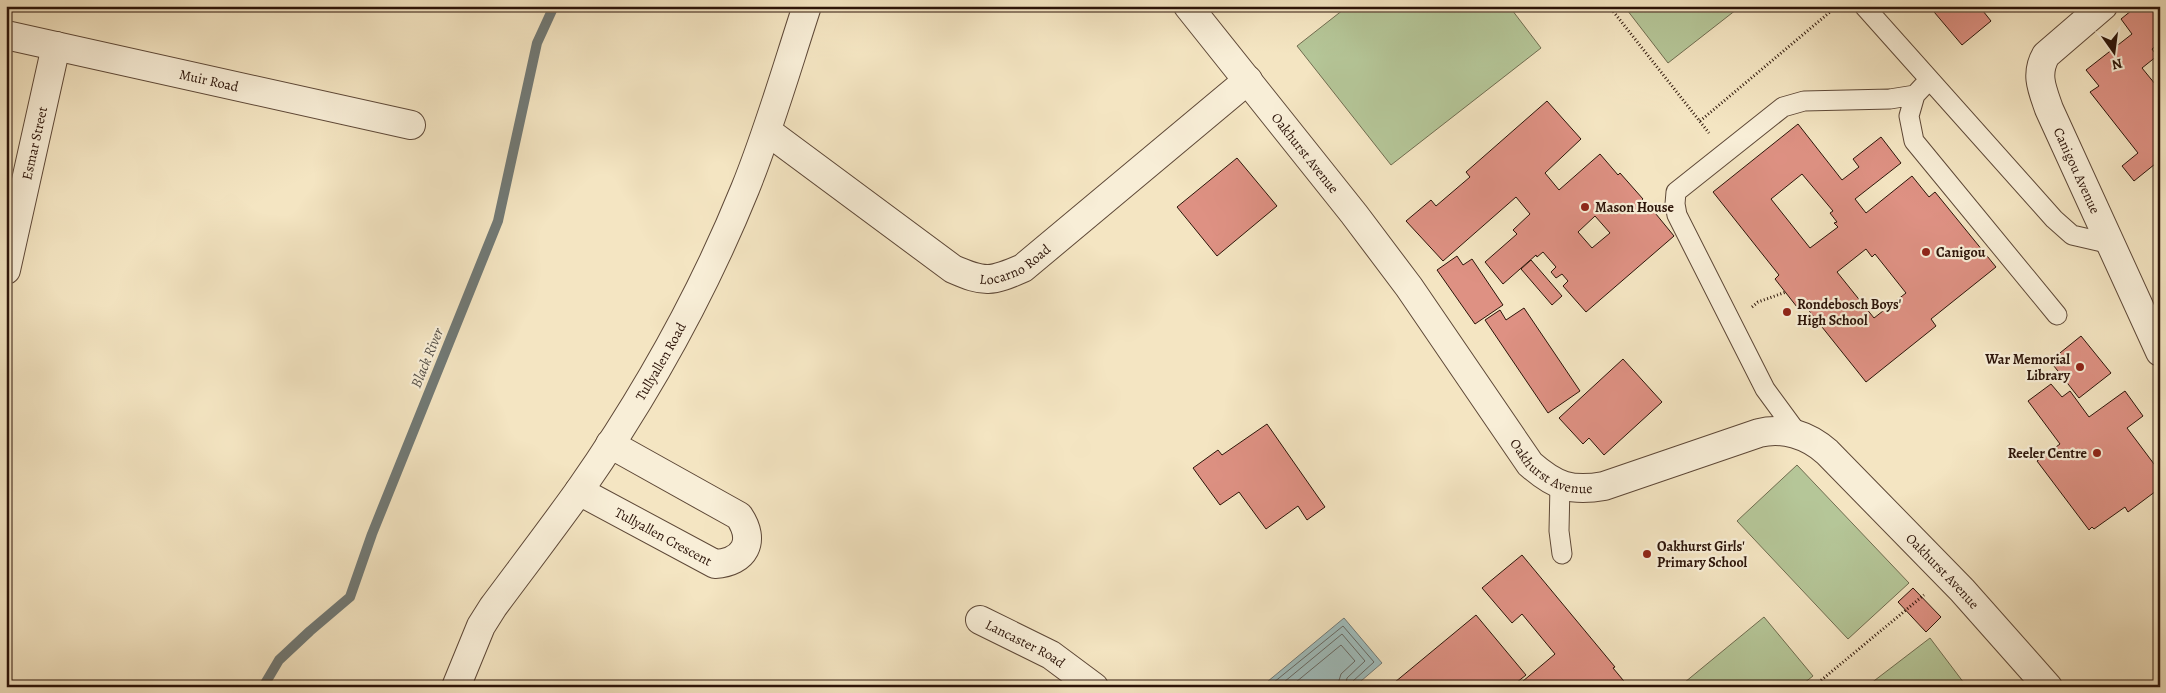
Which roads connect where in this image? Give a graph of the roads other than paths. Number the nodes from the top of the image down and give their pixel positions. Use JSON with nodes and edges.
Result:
{"nodes":[{"id":1,"x":807,"y":6,"type":"edge"},
{"id":2,"x":1188,"y":6,"type":"edge"},
{"id":3,"x":1864,"y":6,"type":"edge"},
{"id":4,"x":2103,"y":6,"type":"edge"},
{"id":5,"x":6,"y":36,"type":"edge"},
{"id":6,"x":56,"y":46,"type":"junction"},
{"id":7,"x":1248,"y":80,"type":"junction"},
{"id":8,"x":1929,"y":80,"type":"junction"},
{"id":9,"x":1914,"y":95,"type":"junction"},
{"id":10,"x":411,"y":125,"type":"dead end"},
{"id":11,"x":766,"y":131,"type":"junction"},
{"id":12,"x":2111,"y":244,"type":"junction"},
{"id":13,"x":6,"y":270,"type":"edge"},
{"id":14,"x":2058,"y":315,"type":"dead end"},
{"id":15,"x":2160,"y":352,"type":"edge"},
{"id":16,"x":1798,"y":434,"type":"junction"},
{"id":17,"x":610,"y":444,"type":"junction"},
{"id":18,"x":1560,"y":485,"type":"junction"},
{"id":19,"x":579,"y":491,"type":"junction"},
{"id":20,"x":1562,"y":554,"type":"dead end"},
{"id":21,"x":980,"y":620,"type":"dead end"},
{"id":22,"x":456,"y":687,"type":"edge"},
{"id":23,"x":1094,"y":687,"type":"edge"},
{"id":24,"x":2048,"y":687,"type":"edge"}],
"edges":[{"from":1,"to":11,"type":"street","name":"Tullyallen Road"},
{"from":2,"to":7,"type":"street","name":"Oakhurst Avenue"},
{"from":3,"to":8,"type":"lane"},
{"from":4,"to":12,"type":"street","name":"Canigou Avenue"},
{"from":5,"to":6,"type":"street","name":"Muir Road"},
{"from":6,"to":10,"type":"street","name":"Muir Road"},
{"from":6,"to":13,"type":"street","name":"Esmar Street"},
{"from":7,"to":11,"type":"street","name":"Locarno Road"},
{"from":7,"to":18,"type":"street","name":"Oakhurst Avenue"},
{"from":8,"to":9,"type":"lane"},
{"from":8,"to":12,"type":"lane"},
{"from":9,"to":14,"type":"lane"},
{"from":9,"to":16,"type":"lane"},
{"from":11,"to":17,"type":"street","name":"Tullyallen Road"},
{"from":12,"to":15,"type":"street","name":"Canigou Avenue"},
{"from":16,"to":18,"type":"street","name":"Oakhurst Avenue"},
{"from":16,"to":24,"type":"street","name":"Oakhurst Avenue"},
{"from":17,"to":19,"type":"street","name":"Tullyallen Road"},
{"from":17,"to":19,"type":"street","name":"Tullyallen Crescent"},
{"from":18,"to":20,"type":"lane"},
{"from":19,"to":22,"type":"street","name":"Tullyallen Road"},
{"from":21,"to":23,"type":"street","name":"Lancaster Road"}]}
